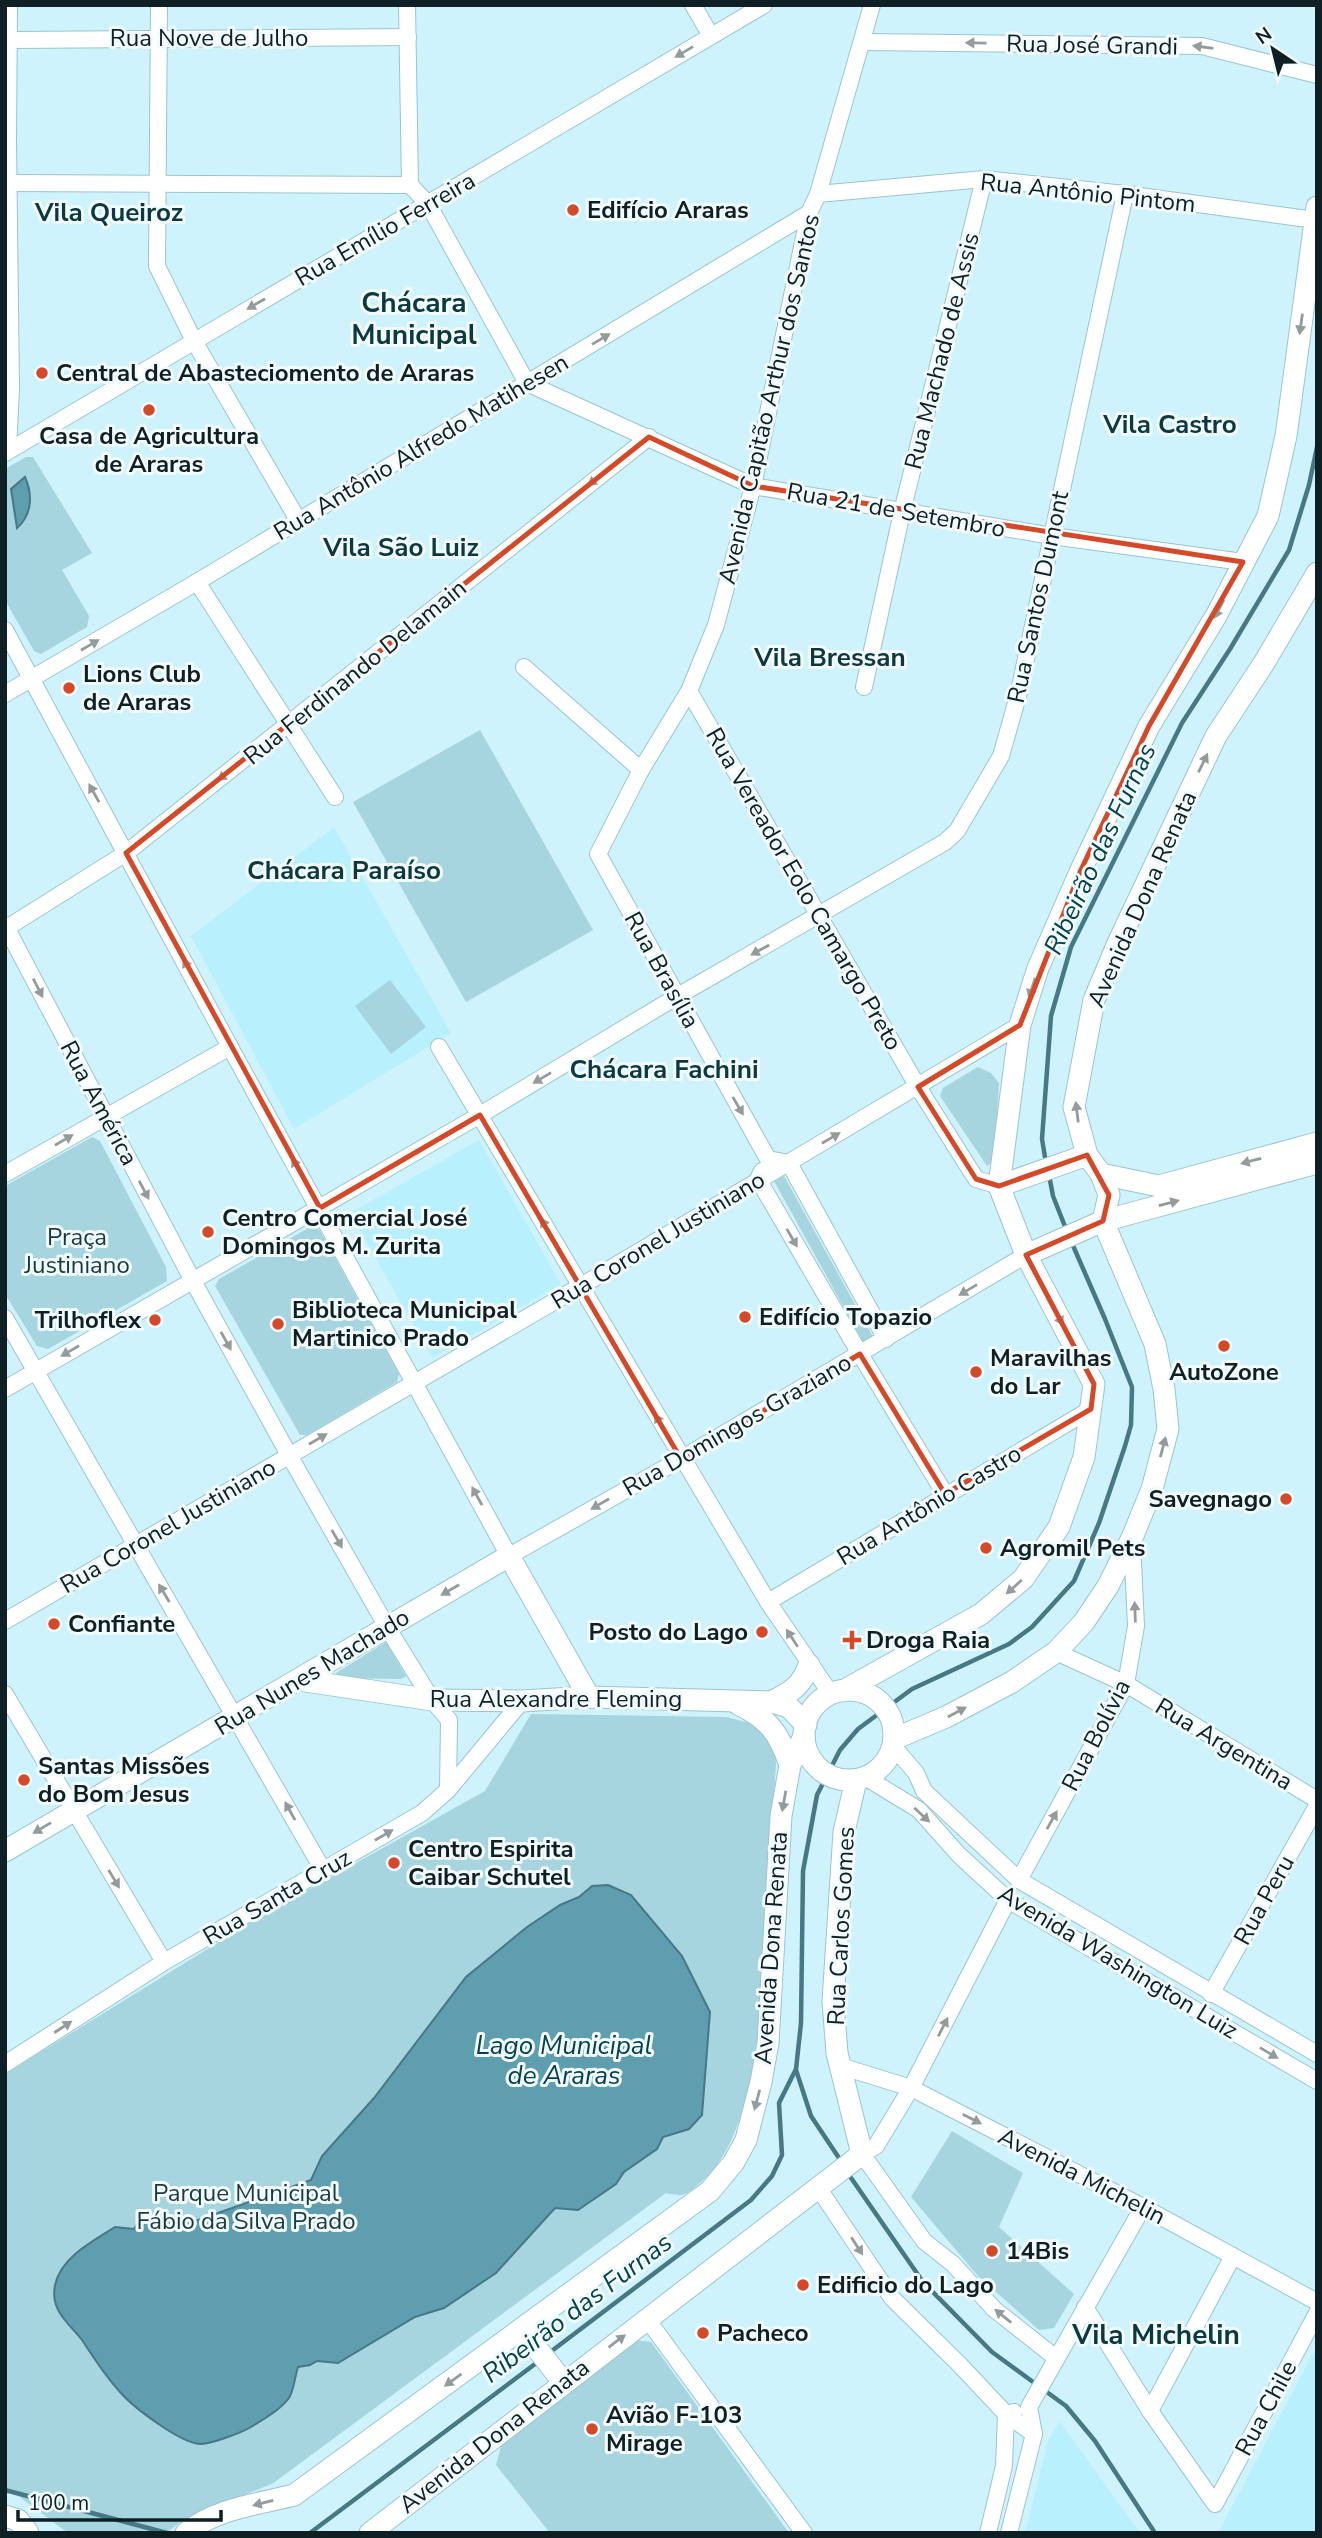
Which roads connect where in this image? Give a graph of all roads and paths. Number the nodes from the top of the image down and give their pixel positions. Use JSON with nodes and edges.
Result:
{"nodes":[{"id":1,"x":9,"y":5,"type":"edge"},
{"id":2,"x":159,"y":5,"type":"edge"},
{"id":3,"x":407,"y":5,"type":"edge"},
{"id":4,"x":693,"y":5,"type":"edge"},
{"id":5,"x":764,"y":5,"type":"edge"},
{"id":6,"x":872,"y":5,"type":"edge"},
{"id":7,"x":711,"y":36,"type":"junction"},
{"id":8,"x":408,"y":37,"type":"junction"},
{"id":9,"x":159,"y":38,"type":"junction"},
{"id":10,"x":10,"y":40,"type":"junction"},
{"id":11,"x":863,"y":42,"type":"junction"},
{"id":12,"x":1317,"y":75,"type":"edge"},
{"id":13,"x":6,"y":140,"type":"edge"},
{"id":14,"x":984,"y":179,"type":"junction"},
{"id":15,"x":10,"y":183,"type":"junction"},
{"id":16,"x":158,"y":184,"type":"junction"},
{"id":17,"x":410,"y":185,"type":"junction"},
{"id":18,"x":818,"y":194,"type":"junction"},
{"id":19,"x":1125,"y":194,"type":"junction"},
{"id":20,"x":428,"y":204,"type":"junction"},
{"id":21,"x":809,"y":213,"type":"junction"},
{"id":22,"x":1316,"y":214,"type":"edge"},
{"id":23,"x":194,"y":341,"type":"junction"},
{"id":24,"x":527,"y":383,"type":"junction"},
{"id":25,"x":649,"y":437,"type":"junction"},
{"id":26,"x":7,"y":452,"type":"edge"},
{"id":27,"x":753,"y":486,"type":"junction"},
{"id":28,"x":902,"y":512,"type":"junction"},
{"id":29,"x":298,"y":520,"type":"junction"},
{"id":30,"x":1052,"y":536,"type":"junction"},
{"id":31,"x":1243,"y":562,"type":"junction"},
{"id":32,"x":1317,"y":573,"type":"edge"},
{"id":33,"x":197,"y":582,"type":"junction"},
{"id":34,"x":5,"y":630,"type":"edge"},
{"id":35,"x":524,"y":667,"type":"dead end"},
{"id":36,"x":32,"y":679,"type":"junction"},
{"id":37,"x":864,"y":687,"type":"dead end"},
{"id":38,"x":689,"y":691,"type":"junction"},
{"id":39,"x":5,"y":694,"type":"edge"},
{"id":40,"x":288,"y":725,"type":"junction"},
{"id":41,"x":641,"y":770,"type":"junction"},
{"id":42,"x":335,"y":797,"type":"dead end"},
{"id":43,"x":127,"y":853,"type":"junction"},
{"id":44,"x":598,"y":854,"type":"joint"},
{"id":45,"x":819,"y":916,"type":"junction"},
{"id":46,"x":6,"y":927,"type":"edge"},
{"id":47,"x":676,"y":997,"type":"junction"},
{"id":48,"x":1020,"y":1025,"type":"junction"},
{"id":49,"x":230,"y":1047,"type":"junction"},
{"id":50,"x":439,"y":1047,"type":"dead end"},
{"id":51,"x":918,"y":1087,"type":"junction"},
{"id":52,"x":480,"y":1115,"type":"junction"},
{"id":53,"x":105,"y":1116,"type":"junction"},
{"id":54,"x":1317,"y":1143,"type":"edge"},
{"id":55,"x":1087,"y":1154,"type":"junction"},
{"id":56,"x":768,"y":1159,"type":"junction"},
{"id":57,"x":789,"y":1163,"type":"junction"},
{"id":58,"x":1317,"y":1163,"type":"edge"},
{"id":59,"x":5,"y":1174,"type":"edge"},
{"id":60,"x":1101,"y":1174,"type":"junction"},
{"id":61,"x":758,"y":1179,"type":"junction"},
{"id":62,"x":999,"y":1186,"type":"junction"},
{"id":63,"x":320,"y":1208,"type":"junction"},
{"id":64,"x":1103,"y":1221,"type":"junction"},
{"id":65,"x":1026,"y":1255,"type":"junction"},
{"id":66,"x":193,"y":1281,"type":"junction"},
{"id":67,"x":581,"y":1286,"type":"junction"},
{"id":68,"x":5,"y":1318,"type":"edge"},
{"id":69,"x":886,"y":1339,"type":"junction"},
{"id":70,"x":860,"y":1354,"type":"junction"},
{"id":71,"x":37,"y":1370,"type":"junction"},
{"id":72,"x":415,"y":1383,"type":"junction"},
{"id":73,"x":5,"y":1389,"type":"edge"},
{"id":74,"x":1091,"y":1409,"type":"junction"},
{"id":75,"x":289,"y":1455,"type":"junction"},
{"id":76,"x":681,"y":1459,"type":"junction"},
{"id":77,"x":945,"y":1494,"type":"junction"},
{"id":78,"x":1132,"y":1538,"type":"junction"},
{"id":79,"x":136,"y":1545,"type":"junction"},
{"id":80,"x":509,"y":1556,"type":"junction"},
{"id":81,"x":768,"y":1602,"type":"junction"},
{"id":82,"x":5,"y":1621,"type":"edge"},
{"id":83,"x":387,"y":1627,"type":"junction"},
{"id":84,"x":1056,"y":1652,"type":"junction"},
{"id":85,"x":809,"y":1665,"type":"junction"},
{"id":86,"x":299,"y":1680,"type":"junction"},
{"id":87,"x":1126,"y":1684,"type":"junction"},
{"id":88,"x":837,"y":1692,"type":"junction"},
{"id":89,"x":5,"y":1694,"type":"edge"},
{"id":90,"x":589,"y":1697,"type":"junction"},
{"id":91,"x":432,"y":1700,"type":"junction"},
{"id":92,"x":522,"y":1701,"type":"junction"},
{"id":93,"x":733,"y":1702,"type":"junction"},
{"id":94,"x":771,"y":1702,"type":"junction"},
{"id":95,"x":237,"y":1717,"type":"junction"},
{"id":96,"x":805,"y":1731,"type":"junction"},
{"id":97,"x":894,"y":1737,"type":"junction"},
{"id":98,"x":790,"y":1765,"type":"junction"},
{"id":99,"x":854,"y":1779,"type":"junction"},
{"id":100,"x":448,"y":1790,"type":"junction"},
{"id":101,"x":1317,"y":1800,"type":"edge"},
{"id":102,"x":1317,"y":1806,"type":"edge"},
{"id":103,"x":73,"y":1810,"type":"junction"},
{"id":104,"x":5,"y":1851,"type":"edge"},
{"id":105,"x":323,"y":1870,"type":"junction"},
{"id":106,"x":1019,"y":1880,"type":"junction"},
{"id":107,"x":1008,"y":1900,"type":"junction"},
{"id":108,"x":164,"y":1962,"type":"junction"},
{"id":109,"x":1211,"y":1994,"type":"junction"},
{"id":110,"x":1317,"y":2054,"type":"edge"},
{"id":111,"x":5,"y":2064,"type":"edge"},
{"id":112,"x":840,"y":2066,"type":"junction"},
{"id":113,"x":1317,"y":2081,"type":"edge"},
{"id":114,"x":911,"y":2088,"type":"junction"},
{"id":115,"x":862,"y":2154,"type":"junction"},
{"id":116,"x":819,"y":2189,"type":"junction"},
{"id":117,"x":1143,"y":2207,"type":"junction"},
{"id":118,"x":1233,"y":2256,"type":"junction"},
{"id":119,"x":1317,"y":2302,"type":"edge"},
{"id":120,"x":1085,"y":2307,"type":"junction"},
{"id":121,"x":1317,"y":2313,"type":"edge"},
{"id":122,"x":647,"y":2319,"type":"junction"},
{"id":123,"x":528,"y":2337,"type":"junction"},
{"id":124,"x":1056,"y":2358,"type":"junction"},
{"id":125,"x":559,"y":2376,"type":"junction"},
{"id":126,"x":1029,"y":2407,"type":"junction"},
{"id":127,"x":1150,"y":2411,"type":"junction"},
{"id":128,"x":1006,"y":2414,"type":"junction"},
{"id":129,"x":1034,"y":2434,"type":"junction"},
{"id":130,"x":5,"y":2515,"type":"edge"},
{"id":131,"x":191,"y":2529,"type":"edge"},
{"id":132,"x":28,"y":2533,"type":"edge"},
{"id":133,"x":370,"y":2533,"type":"edge"},
{"id":134,"x":804,"y":2533,"type":"edge"},
{"id":135,"x":988,"y":2533,"type":"edge"},
{"id":136,"x":1009,"y":2533,"type":"edge"}],
"edges":[{"from":1,"to":10,"type":"street"},
{"from":2,"to":9,"type":"street"},
{"from":3,"to":8,"type":"street"},
{"from":4,"to":7,"type":"street"},
{"from":5,"to":7,"type":"street","name":"Rua Emílio Ferreira"},
{"from":6,"to":11,"type":"street","name":"Avenida Capitão Arthur dos Santos"},
{"from":7,"to":20,"type":"street","name":"Rua Emílio Ferreira","one_way":true},
{"from":8,"to":9,"type":"street","name":"Rua Nove de Julho"},
{"from":8,"to":17,"type":"street"},
{"from":9,"to":10,"type":"street","name":"Rua Nove de Julho"},
{"from":9,"to":16,"type":"street"},
{"from":10,"to":13,"type":"street"},
{"from":12,"to":11,"type":"street","name":"Rua José Grandi","one_way":true},
{"from":11,"to":18,"type":"street","name":"Avenida Capitão Arthur dos Santos"},
{"from":13,"to":15,"type":"street"},
{"from":14,"to":18,"type":"street","name":"Rua Antônio Pintom"},
{"from":14,"to":19,"type":"street","name":"Rua Antônio Pintom"},
{"from":14,"to":28,"type":"street","name":"Rua Machado de Assis"},
{"from":15,"to":16,"type":"street"},
{"from":15,"to":26,"type":"street"},
{"from":16,"to":17,"type":"street"},
{"from":16,"to":23,"type":"street"},
{"from":17,"to":20,"type":"street"},
{"from":18,"to":21,"type":"street","name":"Avenida Capitão Arthur dos Santos"},
{"from":19,"to":22,"type":"street","name":"Rua Antônio Pintom"},
{"from":19,"to":30,"type":"street","name":"Rua Santos Dumont"},
{"from":20,"to":23,"type":"street","name":"Rua Emílio Ferreira","one_way":true},
{"from":20,"to":24,"type":"street"},
{"from":24,"to":21,"type":"street","name":"Rua Antônio Alfredo Matihesen","one_way":true},
{"from":21,"to":27,"type":"street","name":"Avenida Capitão Arthur dos Santos"},
{"from":22,"to":31,"type":"main road","one_way":true},
{"from":23,"to":26,"type":"street","name":"Rua Emílio Ferreira"},
{"from":23,"to":29,"type":"street"},
{"from":24,"to":25,"type":"street","name":"Rua 21 de Setembro"},
{"from":24,"to":29,"type":"street","name":"Rua Antônio Alfredo Matihesen"},
{"from":25,"to":27,"type":"street","name":"Rua 21 de Setembro"},
{"from":25,"to":40,"type":"street","name":"Rua Ferdinando Delamain","one_way":true},
{"from":27,"to":28,"type":"street","name":"Rua 21 de Setembro"},
{"from":27,"to":38,"type":"street","name":"Avenida Capitão Arthur dos Santos"},
{"from":28,"to":30,"type":"street","name":"Rua 21 de Setembro"},
{"from":28,"to":37,"type":"street","name":"Rua Machado de Assis"},
{"from":29,"to":33,"type":"street","name":"Rua Antônio Alfredo Matihesen"},
{"from":30,"to":31,"type":"street","name":"Rua 21 de Setembro"},
{"from":30,"to":45,"type":"street","name":"Rua Santos Dumont"},
{"from":31,"to":48,"type":"main road","one_way":true},
{"from":55,"to":32,"type":"main road","name":"Avenida Dona Renata","one_way":true},
{"from":36,"to":33,"type":"street","name":"Rua Antônio Alfredo Matihesen","one_way":true},
{"from":33,"to":40,"type":"street"},
{"from":34,"to":36,"type":"street"},
{"from":35,"to":41,"type":"street"},
{"from":36,"to":39,"type":"street","name":"Rua Antônio Alfredo Matihesen"},
{"from":43,"to":36,"type":"street","one_way":true},
{"from":38,"to":41,"type":"street","name":"Avenida Capitão Arthur dos Santos"},
{"from":38,"to":45,"type":"street","name":"Rua Vereador Eolo Camargo Preto"},
{"from":40,"to":42,"type":"street"},
{"from":40,"to":43,"type":"street","name":"Rua Ferdinando Delamain","one_way":true},
{"from":41,"to":44,"type":"street","name":"Avenida Capitão Arthur dos Santos"},
{"from":43,"to":46,"type":"street","name":"Rua Ferdinando Delamain"},
{"from":49,"to":43,"type":"street","one_way":true},
{"from":44,"to":47,"type":"street","name":"Rua Brasília"},
{"from":45,"to":47,"type":"street","name":"Rua Santos Dumont","one_way":true},
{"from":45,"to":51,"type":"street","name":"Rua Vereador Eolo Camargo Preto"},
{"from":46,"to":53,"type":"street","name":"Rua América","one_way":true},
{"from":47,"to":52,"type":"street","name":"Rua Santos Dumont","one_way":true},
{"from":47,"to":56,"type":"street","name":"Rua Brasília","one_way":true},
{"from":48,"to":51,"type":"street","name":"Rua Coronel Justiniano"},
{"from":48,"to":62,"type":"main road"},
{"from":49,"to":53,"type":"street"},
{"from":63,"to":49,"type":"street","one_way":true},
{"from":50,"to":52,"type":"street"},
{"from":57,"to":51,"type":"street","name":"Rua Coronel Justiniano","one_way":true},
{"from":51,"to":62,"type":"street","name":"Rua Vereador Eolo Camargo Preto"},
{"from":52,"to":63,"type":"street","name":"Rua Santos Dumont"},
{"from":67,"to":52,"type":"street","one_way":true},
{"from":59,"to":53,"type":"street","one_way":true},
{"from":53,"to":66,"type":"street","name":"Rua América","one_way":true},
{"from":54,"to":60,"type":"main road","one_way":true},
{"from":55,"to":60,"type":"main road","name":"Avenida Dona Renata"},
{"from":55,"to":62,"type":"main road"},
{"from":56,"to":57,"type":"street"},
{"from":56,"to":61,"type":"street"},
{"from":57,"to":61,"type":"street","name":"Rua Coronel Justiniano"},
{"from":57,"to":69,"type":"street"},
{"from":64,"to":58,"type":"main road","name":"Rua Domingos Graziano","one_way":true},
{"from":60,"to":64,"type":"main road","name":"Avenida Dona Renata"},
{"from":61,"to":67,"type":"street","name":"Rua Coronel Justiniano"},
{"from":61,"to":70,"type":"street","one_way":true},
{"from":62,"to":65,"type":"main road"},
{"from":63,"to":66,"type":"street","name":"Rua Santos Dumont"},
{"from":63,"to":72,"type":"street"},
{"from":64,"to":65,"type":"main road","name":"Rua Domingos Graziano"},
{"from":78,"to":64,"type":"main road","name":"Avenida Dona Renata","one_way":true},
{"from":65,"to":69,"type":"street","name":"Rua Domingos Graziano","one_way":true},
{"from":65,"to":74,"type":"main road","one_way":true},
{"from":66,"to":71,"type":"street","name":"Rua Santos Dumont","one_way":true},
{"from":66,"to":75,"type":"street","name":"Rua América","one_way":true},
{"from":67,"to":72,"type":"street","name":"Rua Coronel Justiniano"},
{"from":76,"to":67,"type":"street","one_way":true},
{"from":68,"to":71,"type":"street"},
{"from":69,"to":70,"type":"street","name":"Rua Domingos Graziano"},
{"from":70,"to":76,"type":"street","name":"Rua Domingos Graziano"},
{"from":70,"to":77,"type":"street"},
{"from":71,"to":73,"type":"street","name":"Rua Santos Dumont"},
{"from":71,"to":79,"type":"street"},
{"from":75,"to":72,"type":"street","name":"Rua Coronel Justiniano","one_way":true},
{"from":80,"to":72,"type":"street","one_way":true},
{"from":74,"to":77,"type":"street","name":"Rua Antônio Castro"},
{"from":74,"to":88,"type":"main road","one_way":true},
{"from":75,"to":79,"type":"street","name":"Rua Coronel Justiniano"},
{"from":75,"to":83,"type":"street","name":"Rua América","one_way":true},
{"from":76,"to":80,"type":"street","name":"Rua Domingos Graziano","one_way":true},
{"from":76,"to":81,"type":"street"},
{"from":77,"to":81,"type":"street","name":"Rua Antônio Castro"},
{"from":78,"to":84,"type":"main road","name":"Avenida Dona Renata"},
{"from":87,"to":78,"type":"street","name":"Rua Bolívia","one_way":true},
{"from":79,"to":82,"type":"street","name":"Rua Coronel Justiniano"},
{"from":95,"to":79,"type":"street","one_way":true},
{"from":80,"to":83,"type":"main road","name":"Rua Nunes Machado","one_way":true},
{"from":80,"to":90,"type":"main road"},
{"from":85,"to":81,"type":"street","one_way":true},
{"from":83,"to":86,"type":"main road","name":"Rua Nunes Machado"},
{"from":83,"to":91,"type":"street","name":"Rua América"},
{"from":84,"to":87,"type":"street","name":"Rua Argentina"},
{"from":97,"to":84,"type":"main road","name":"Avenida Dona Renata","one_way":true},
{"from":85,"to":88,"type":"street"},
{"from":85,"to":94,"type":"main road"},
{"from":86,"to":91,"type":"main road","name":"Rua Alexandre Fleming"},
{"from":86,"to":95,"type":"main road","name":"Rua Nunes Machado"},
{"from":87,"to":101,"type":"street","name":"Rua Argentina"},
{"from":106,"to":87,"type":"street","name":"Rua Bolívia","one_way":true},
{"from":88,"to":96,"type":"main road"},
{"from":88,"to":97,"type":"main road"},
{"from":89,"to":103,"type":"street"},
{"from":90,"to":92,"type":"main road","name":"Rua Alexandre Fleming"},
{"from":90,"to":93,"type":"main road","name":"Rua Alexandre Fleming"},
{"from":91,"to":92,"type":"main road","name":"Rua Alexandre Fleming"},
{"from":91,"to":100,"type":"street","name":"Rua América"},
{"from":92,"to":100,"type":"street","name":"Rua Santa Cruz"},
{"from":93,"to":94,"type":"main road","name":"Rua Alexandre Fleming"},
{"from":93,"to":98,"type":"main road"},
{"from":94,"to":96,"type":"main road"},
{"from":95,"to":103,"type":"main road","name":"Rua Nunes Machado"},
{"from":105,"to":95,"type":"street","one_way":true},
{"from":96,"to":98,"type":"main road","name":"Avenida Dona Renata"},
{"from":96,"to":99,"type":"main road"},
{"from":97,"to":99,"type":"main road"},
{"from":97,"to":106,"type":"street","name":"Avenida Washington Luiz"},
{"from":98,"to":123,"type":"main road","name":"Avenida Dona Renata","one_way":true},
{"from":99,"to":107,"type":"street","name":"Avenida Washington Luiz","one_way":true},
{"from":99,"to":112,"type":"main road","name":"Rua Carlos Gomes"},
{"from":105,"to":100,"type":"street","name":"Rua Santa Cruz","one_way":true},
{"from":102,"to":109,"type":"street","name":"Rua Peru"},
{"from":103,"to":104,"type":"main road","name":"Rua Nunes Machado","one_way":true},
{"from":103,"to":108,"type":"street","one_way":true},
{"from":105,"to":108,"type":"street","name":"Rua Santa Cruz"},
{"from":106,"to":109,"type":"street","name":"Avenida Washington Luiz"},
{"from":107,"to":113,"type":"street","name":"Avenida Washington Luiz","one_way":true},
{"from":114,"to":107,"type":"street","one_way":true},
{"from":111,"to":108,"type":"street","name":"Rua Santa Cruz","one_way":true},
{"from":109,"to":110,"type":"street","name":"Avenida Washington Luiz"},
{"from":112,"to":114,"type":"street","name":"Avenida Michelin"},
{"from":112,"to":115,"type":"main road","name":"Rua Carlos Gomes"},
{"from":114,"to":115,"type":"street"},
{"from":114,"to":117,"type":"street","name":"Avenida Michelin","one_way":true},
{"from":115,"to":116,"type":"main road","name":"Avenida Dona Renata"},
{"from":124,"to":115,"type":"street","one_way":true},
{"from":116,"to":122,"type":"main road","name":"Avenida Dona Renata"},
{"from":116,"to":128,"type":"street","one_way":true},
{"from":117,"to":118,"type":"street","name":"Avenida Michelin"},
{"from":117,"to":120,"type":"street"},
{"from":118,"to":119,"type":"street","name":"Avenida Michelin"},
{"from":118,"to":127,"type":"street"},
{"from":120,"to":124,"type":"street"},
{"from":120,"to":127,"type":"street"},
{"from":121,"to":127,"type":"street","name":"Rua Chile"},
{"from":125,"to":122,"type":"main road","name":"Avenida Dona Renata","one_way":true},
{"from":122,"to":134,"type":"street"},
{"from":123,"to":125,"type":"main road"},
{"from":123,"to":131,"type":"main road","name":"Avenida Dona Renata","one_way":true},
{"from":124,"to":126,"type":"street"},
{"from":125,"to":133,"type":"main road","name":"Avenida Dona Renata"},
{"from":126,"to":128,"type":"street"},
{"from":126,"to":129,"type":"street"},
{"from":128,"to":129,"type":"street"},
{"from":128,"to":135,"type":"street"},
{"from":129,"to":136,"type":"street"},
{"from":130,"to":132,"type":"main road"}]}
